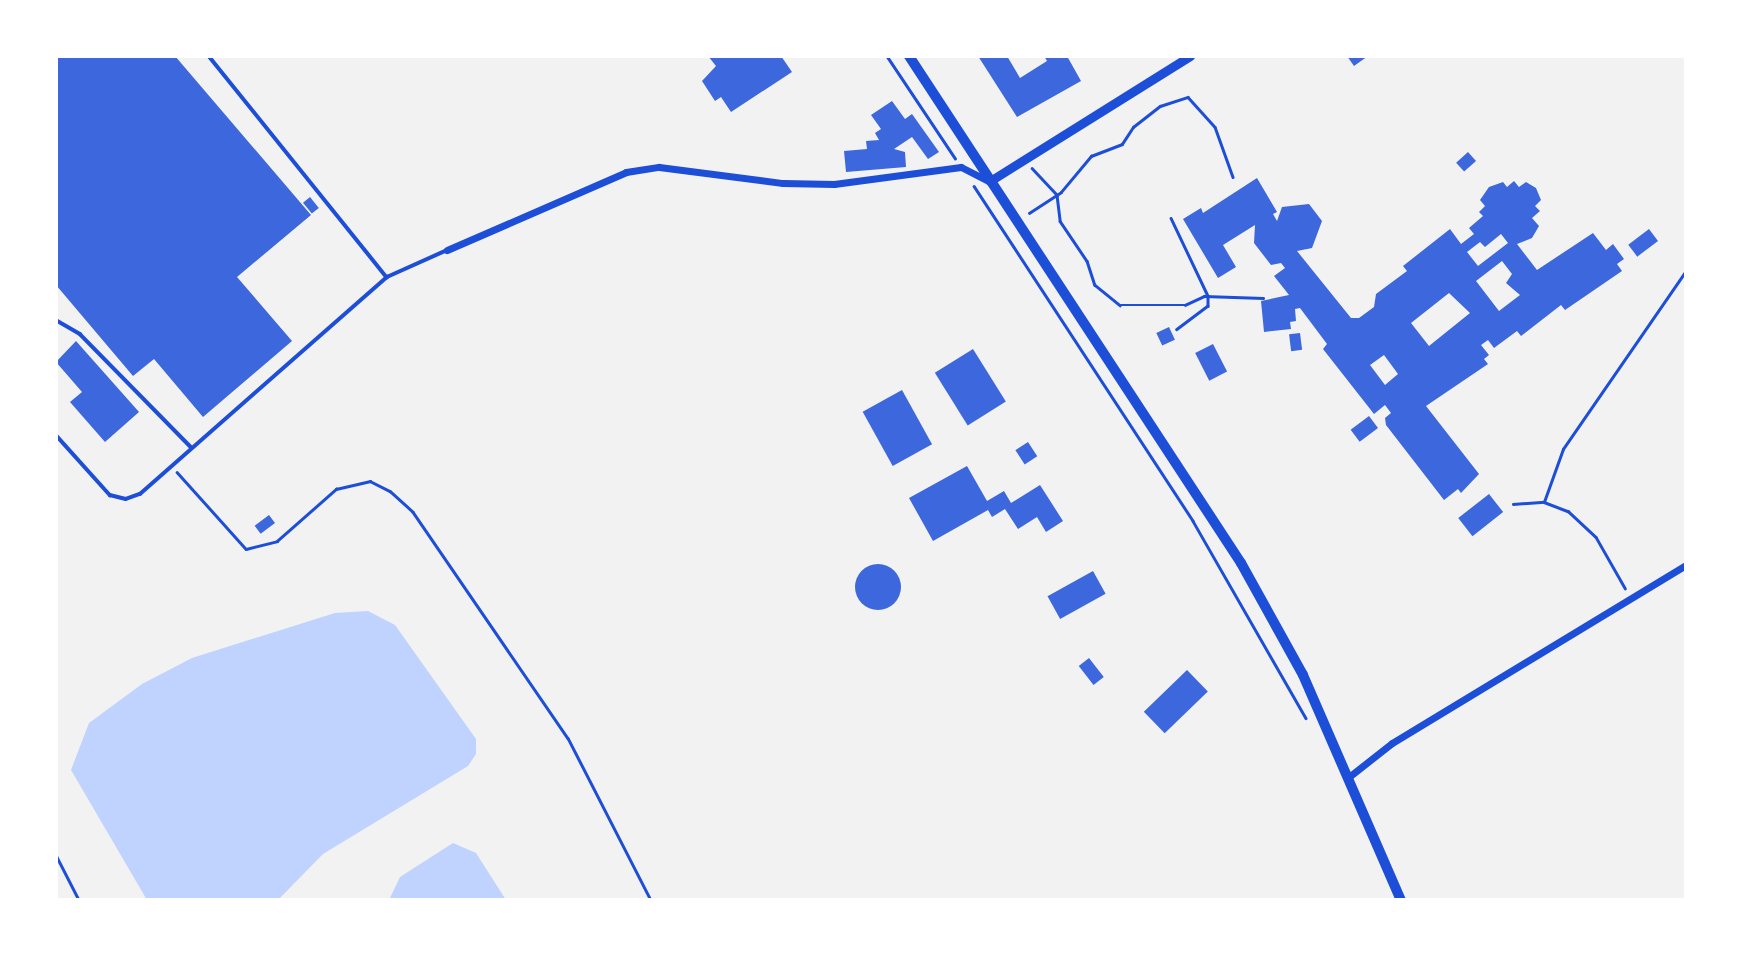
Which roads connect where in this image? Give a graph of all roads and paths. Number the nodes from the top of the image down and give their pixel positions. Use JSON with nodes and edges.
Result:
{"nodes":[{"id":1,"x":209,"y":56,"type":"edge"},
{"id":2,"x":887,"y":56,"type":"edge"},
{"id":3,"x":909,"y":56,"type":"edge"},
{"id":4,"x":1190,"y":56,"type":"edge"},
{"id":5,"x":1026,"y":159,"type":"junction"},
{"id":6,"x":961,"y":167,"type":"junction"},
{"id":7,"x":1233,"y":177,"type":"dead end"},
{"id":8,"x":990,"y":181,"type":"junction"},
{"id":9,"x":1057,"y":195,"type":"junction"},
{"id":10,"x":1171,"y":218,"type":"dead end"},
{"id":11,"x":1017,"y":219,"type":"junction"},
{"id":12,"x":1001,"y":228,"type":"junction"},
{"id":13,"x":447,"y":250,"type":"joint"},
{"id":14,"x":1686,"y":271,"type":"edge"},
{"id":15,"x":387,"y":277,"type":"junction"},
{"id":16,"x":1208,"y":296,"type":"junction"},
{"id":17,"x":1263,"y":298,"type":"dead end"},
{"id":18,"x":56,"y":320,"type":"edge"},
{"id":19,"x":1177,"y":329,"type":"dead end"},
{"id":20,"x":56,"y":435,"type":"edge"},
{"id":21,"x":191,"y":447,"type":"junction"},
{"id":22,"x":172,"y":467,"type":"junction"},
{"id":23,"x":1545,"y":502,"type":"junction"},
{"id":24,"x":1513,"y":504,"type":"dead end"},
{"id":25,"x":1686,"y":565,"type":"edge"},
{"id":26,"x":1629,"y":598,"type":"junction"},
{"id":27,"x":1309,"y":724,"type":"dead end"},
{"id":28,"x":1350,"y":776,"type":"junction"},
{"id":29,"x":56,"y":855,"type":"edge"},
{"id":30,"x":79,"y":900,"type":"edge"},
{"id":31,"x":650,"y":900,"type":"edge"},
{"id":32,"x":1401,"y":900,"type":"edge"}],
"edges":[{"from":1,"to":15,"type":"lane"},
{"from":2,"to":6,"type":"path"},
{"from":3,"to":8,"type":"main road"},
{"from":4,"to":5,"type":"street"},
{"from":5,"to":8,"type":"street"},
{"from":5,"to":9,"type":"path"},
{"from":6,"to":8,"type":"street"},
{"from":6,"to":12,"type":"path"},
{"from":6,"to":13,"type":"street"},
{"from":7,"to":9,"type":"path"},
{"from":8,"to":11,"type":"main road"},
{"from":9,"to":11,"type":"path"},
{"from":9,"to":16,"type":"path"},
{"from":10,"to":16,"type":"path"},
{"from":11,"to":12,"type":"path"},
{"from":11,"to":28,"type":"main road"},
{"from":12,"to":27,"type":"path"},
{"from":13,"to":15,"type":"lane"},
{"from":14,"to":23,"type":"path"},
{"from":15,"to":21,"type":"lane"},
{"from":16,"to":17,"type":"path"},
{"from":16,"to":19,"type":"path"},
{"from":18,"to":21,"type":"lane"},
{"from":20,"to":22,"type":"lane"},
{"from":21,"to":22,"type":"lane"},
{"from":22,"to":31,"type":"path"},
{"from":23,"to":24,"type":"path"},
{"from":23,"to":26,"type":"path"},
{"from":25,"to":26,"type":"street"},
{"from":26,"to":28,"type":"street"},
{"from":28,"to":32,"type":"main road"},
{"from":29,"to":30,"type":"path"}]}
